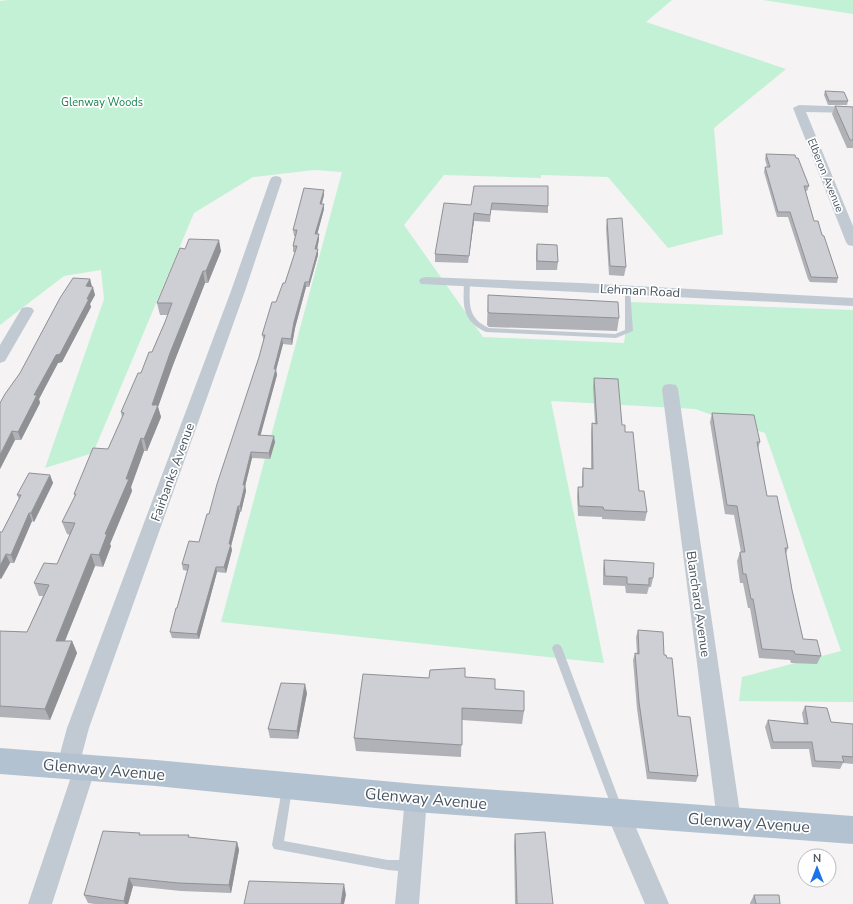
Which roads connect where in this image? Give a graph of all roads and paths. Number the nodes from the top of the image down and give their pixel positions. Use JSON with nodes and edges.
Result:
{"nodes":[{"id":1,"x":853,"y":110,"type":"edge"},
{"id":2,"x":276,"y":180,"type":"dead end"},
{"id":3,"x":853,"y":242,"type":"edge"},
{"id":4,"x":426,"y":281,"type":"dead end"},
{"id":5,"x":467,"y":283,"type":"junction"},
{"id":6,"x":628,"y":290,"type":"junction"},
{"id":7,"x":853,"y":302,"type":"edge"},
{"id":8,"x":27,"y":311,"type":"dead end"},
{"id":9,"x":0,"y":358,"type":"edge"},
{"id":10,"x":670,"y":389,"type":"dead end"},
{"id":11,"x":557,"y":648,"type":"dead end"},
{"id":12,"x":0,"y":761,"type":"edge"},
{"id":13,"x":76,"y":766,"type":"junction"},
{"id":14,"x":288,"y":786,"type":"junction"},
{"id":15,"x":416,"y":798,"type":"junction"},
{"id":16,"x":618,"y":813,"type":"junction"},
{"id":17,"x":729,"y":820,"type":"junction"},
{"id":18,"x":853,"y":830,"type":"edge"},
{"id":19,"x":410,"y":866,"type":"junction"},
{"id":20,"x":40,"y":904,"type":"edge"},
{"id":21,"x":407,"y":904,"type":"edge"},
{"id":22,"x":657,"y":904,"type":"edge"}],
"edges":[{"from":1,"to":3,"type":"street","name":"Elberon Avenue"},
{"from":2,"to":13,"type":"street","name":"Fairbanks Avenue"},
{"from":4,"to":5,"type":"street","name":"Lehman Road"},
{"from":5,"to":6,"type":"street","name":"Lehman Road"},
{"from":5,"to":6,"type":"lane"},
{"from":6,"to":7,"type":"street","name":"Lehman Road"},
{"from":8,"to":9,"type":"street"},
{"from":10,"to":17,"type":"street","name":"Blanchard Avenue"},
{"from":11,"to":16,"type":"lane"},
{"from":12,"to":13,"type":"main road","name":"Glenway Avenue"},
{"from":13,"to":14,"type":"main road","name":"Glenway Avenue"},
{"from":13,"to":20,"type":"street","name":"Fairbanks Avenue"},
{"from":14,"to":15,"type":"main road","name":"Glenway Avenue"},
{"from":14,"to":19,"type":"lane"},
{"from":15,"to":16,"type":"main road","name":"Glenway Avenue"},
{"from":15,"to":19,"type":"street"},
{"from":16,"to":17,"type":"main road","name":"Glenway Avenue"},
{"from":16,"to":22,"type":"street"},
{"from":17,"to":18,"type":"main road","name":"Glenway Avenue"},
{"from":19,"to":21,"type":"street"}]}
